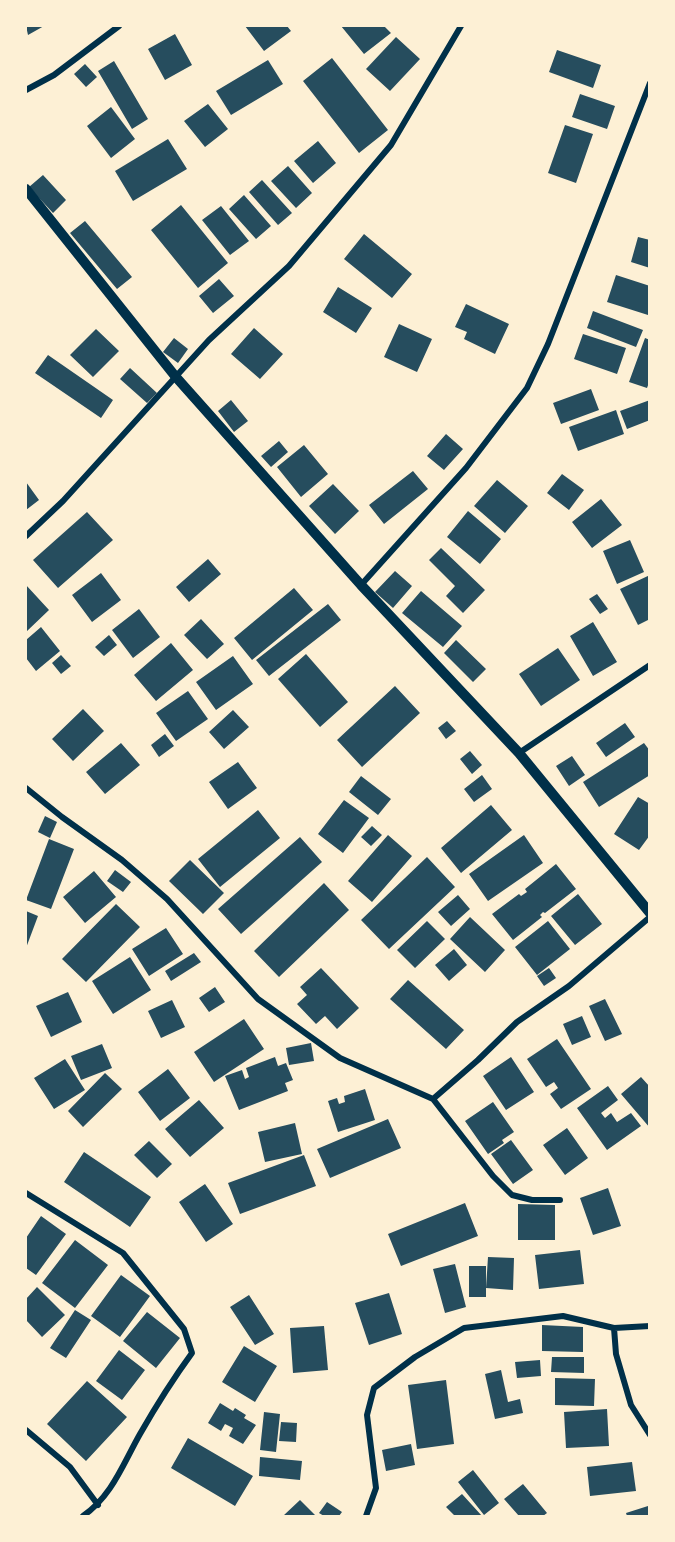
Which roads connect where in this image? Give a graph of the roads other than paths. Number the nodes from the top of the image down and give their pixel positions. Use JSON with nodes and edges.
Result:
{"nodes":[{"id":1,"x":119,"y":26,"type":"edge"},
{"id":2,"x":461,"y":26,"type":"edge"},
{"id":3,"x":650,"y":83,"type":"edge"},
{"id":4,"x":26,"y":90,"type":"edge"},
{"id":5,"x":26,"y":189,"type":"edge"},
{"id":6,"x":175,"y":376,"type":"junction"},
{"id":7,"x":26,"y":536,"type":"edge"},
{"id":8,"x":361,"y":585,"type":"junction"},
{"id":9,"x":650,"y":665,"type":"edge"},
{"id":10,"x":519,"y":753,"type":"junction"},
{"id":11,"x":26,"y":788,"type":"edge"},
{"id":12,"x":650,"y":915,"type":"edge"},
{"id":13,"x":433,"y":1099,"type":"junction"},
{"id":14,"x":26,"y":1193,"type":"edge"},
{"id":15,"x":560,"y":1200,"type":"dead end"},
{"id":16,"x":650,"y":1326,"type":"edge"},
{"id":17,"x":614,"y":1328,"type":"junction"},
{"id":18,"x":26,"y":1430,"type":"edge"},
{"id":19,"x":650,"y":1435,"type":"edge"},
{"id":20,"x":99,"y":1505,"type":"junction"},
{"id":21,"x":83,"y":1516,"type":"edge"},
{"id":22,"x":366,"y":1516,"type":"edge"}],
"edges":[{"from":1,"to":4,"type":"street"},
{"from":2,"to":6,"type":"street"},
{"from":3,"to":8,"type":"street"},
{"from":5,"to":6,"type":"street"},
{"from":6,"to":7,"type":"street"},
{"from":6,"to":8,"type":"street"},
{"from":8,"to":10,"type":"street"},
{"from":9,"to":10,"type":"street"},
{"from":10,"to":12,"type":"street"},
{"from":11,"to":13,"type":"street"},
{"from":12,"to":13,"type":"street"},
{"from":13,"to":15,"type":"street"},
{"from":14,"to":20,"type":"street"},
{"from":16,"to":17,"type":"street"},
{"from":17,"to":19,"type":"street"},
{"from":17,"to":22,"type":"street"},
{"from":18,"to":20,"type":"street"},
{"from":20,"to":21,"type":"street"}]}
